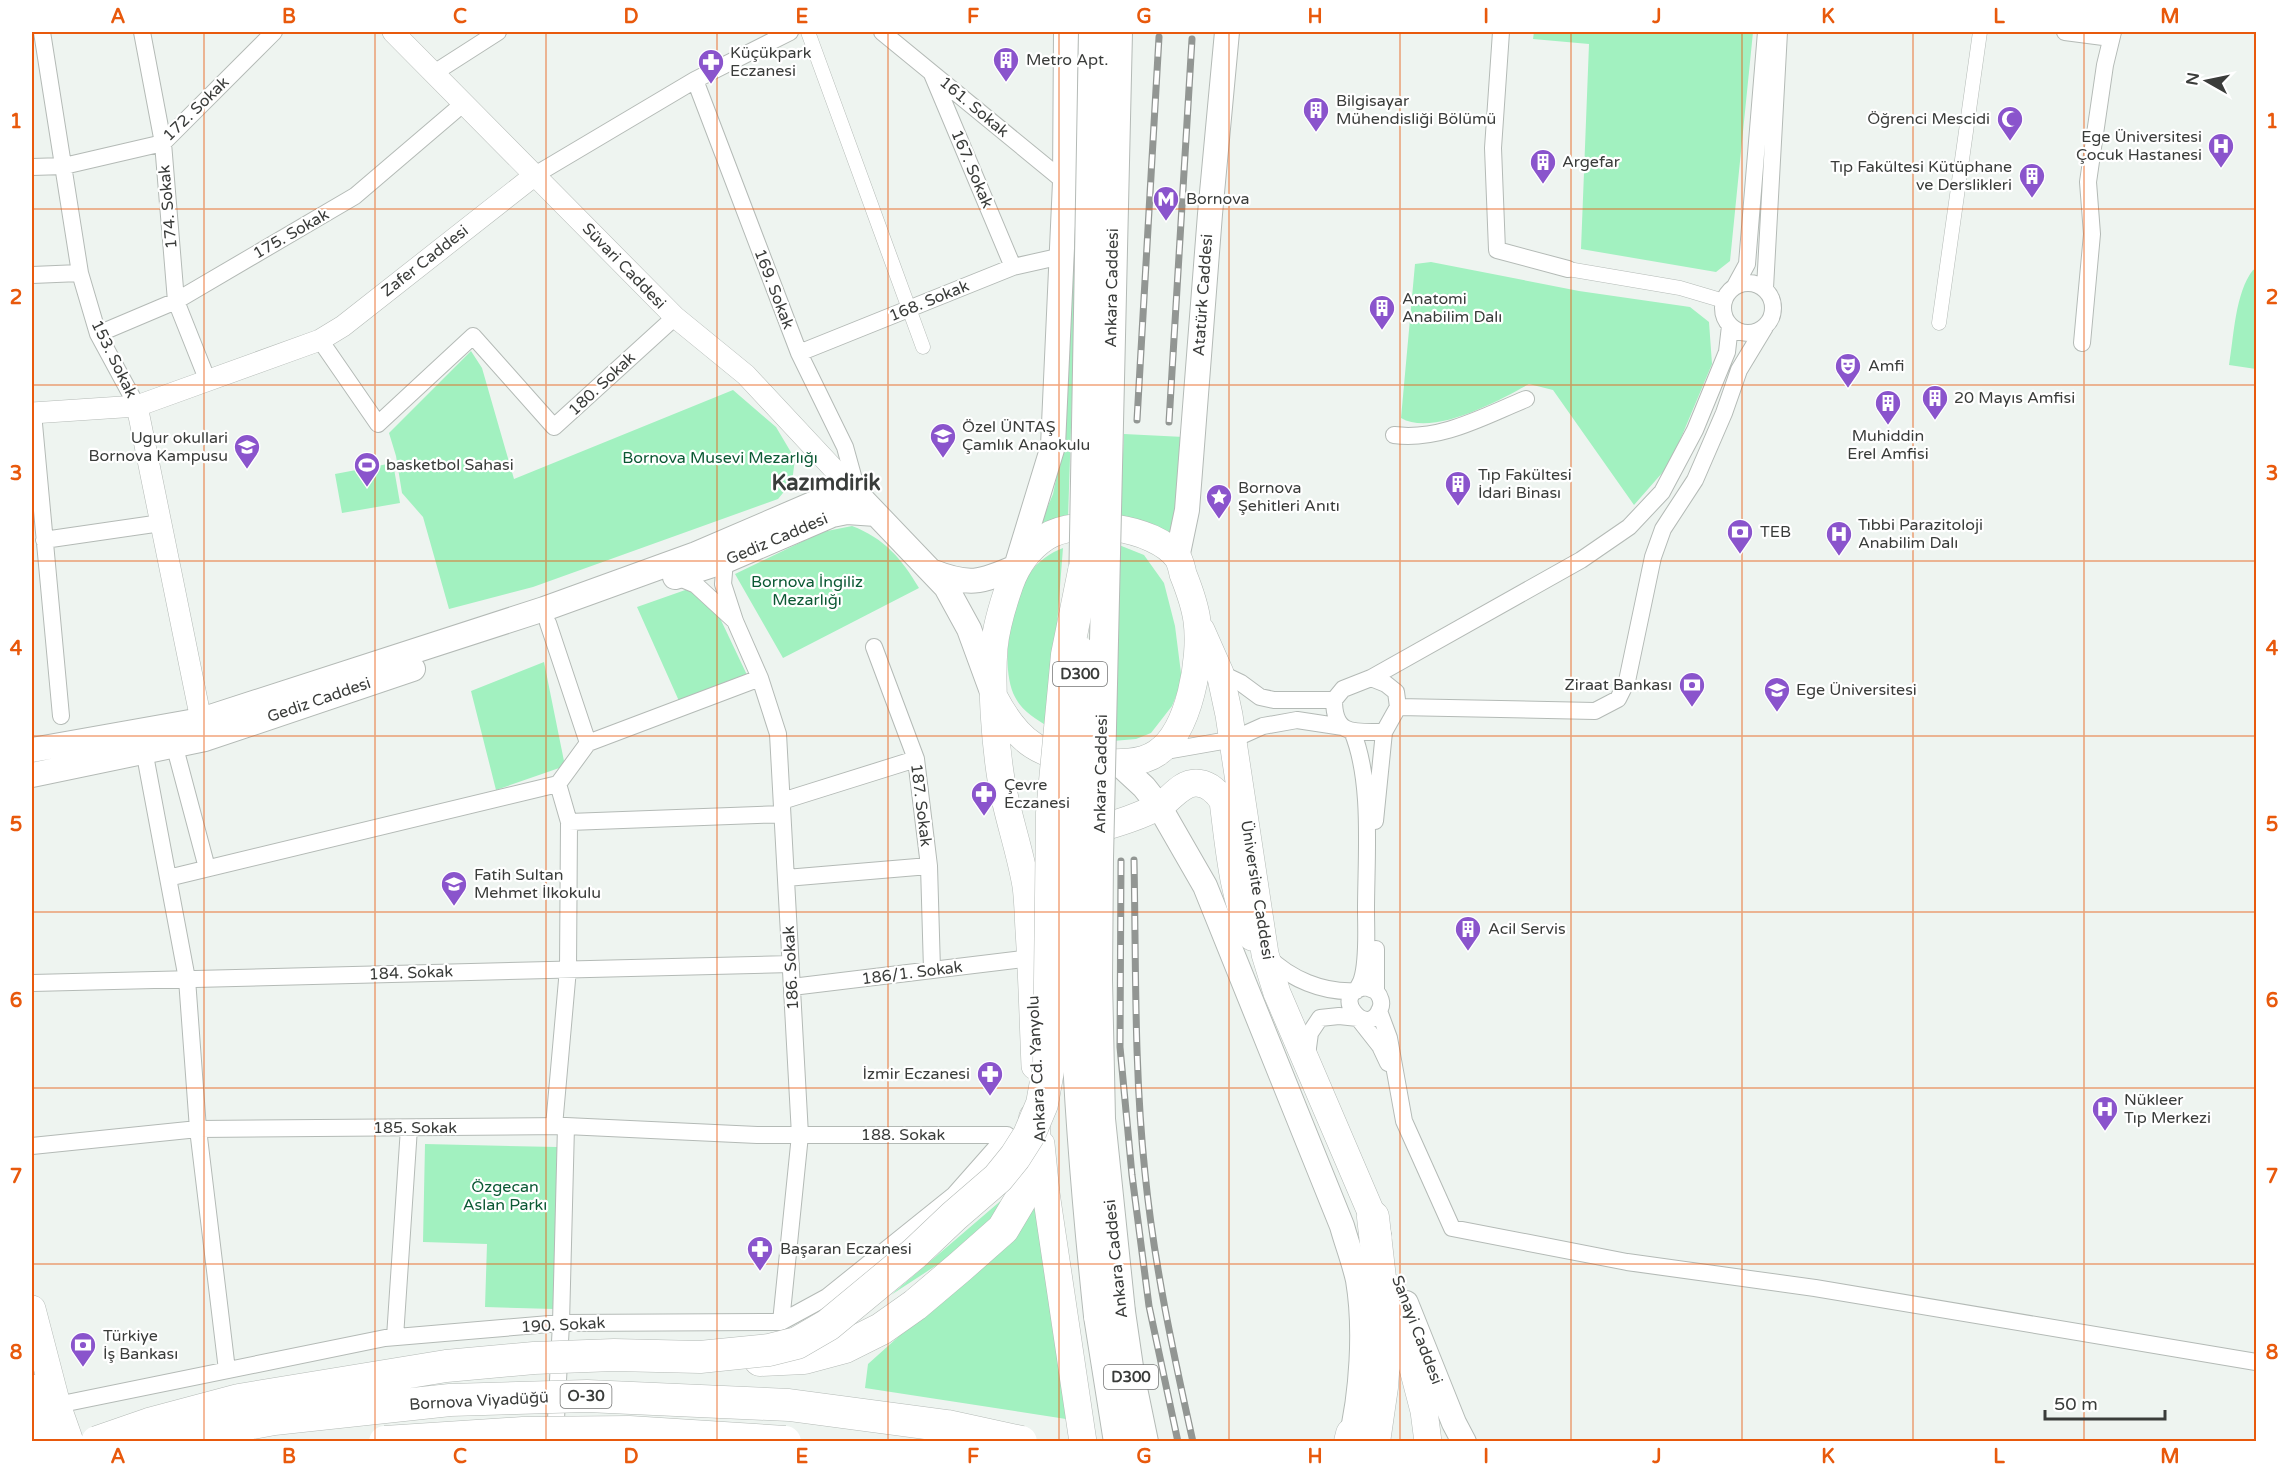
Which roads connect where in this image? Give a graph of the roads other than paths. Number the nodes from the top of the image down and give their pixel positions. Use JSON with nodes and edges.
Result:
{"nodes":[{"id":1,"x":42,"y":32,"type":"edge"},
{"id":2,"x":142,"y":32,"type":"edge"},
{"id":3,"x":274,"y":32,"type":"edge"},
{"id":4,"x":393,"y":32,"type":"edge"},
{"id":5,"x":498,"y":32,"type":"edge"},
{"id":6,"x":790,"y":32,"type":"edge"},
{"id":7,"x":808,"y":32,"type":"edge"},
{"id":8,"x":882,"y":32,"type":"edge"},
{"id":9,"x":1066,"y":32,"type":"edge"},
{"id":10,"x":1094,"y":32,"type":"edge"},
{"id":11,"x":1118,"y":32,"type":"edge"},
{"id":12,"x":1227,"y":32,"type":"edge"},
{"id":13,"x":1501,"y":32,"type":"edge"},
{"id":14,"x":1766,"y":32,"type":"edge"},
{"id":15,"x":1779,"y":32,"type":"edge"},
{"id":16,"x":1980,"y":32,"type":"edge"},
{"id":17,"x":2065,"y":32,"type":"edge"},
{"id":18,"x":2112,"y":35,"type":"edge"},
{"id":19,"x":38,"y":49,"type":"edge"},
{"id":20,"x":931,"y":71,"type":"junction"},
{"id":21,"x":434,"y":74,"type":"junction"},
{"id":22,"x":695,"y":80,"type":"junction"},
{"id":23,"x":464,"y":103,"type":"junction"},
{"id":24,"x":163,"y":143,"type":"junction"},
{"id":25,"x":64,"y":166,"type":"junction"},
{"id":26,"x":32,"y":167,"type":"edge"},
{"id":27,"x":535,"y":175,"type":"junction"},
{"id":28,"x":1065,"y":182,"type":"junction"},
{"id":29,"x":1062,"y":256,"type":"junction"},
{"id":30,"x":1013,"y":267,"type":"junction"},
{"id":31,"x":1568,"y":269,"type":"joint"},
{"id":32,"x":80,"y":273,"type":"junction"},
{"id":33,"x":32,"y":275,"type":"edge"},
{"id":34,"x":1735,"y":286,"type":"junction"},
{"id":35,"x":1765,"y":288,"type":"junction"},
{"id":36,"x":1724,"y":301,"type":"junction"},
{"id":37,"x":176,"y":302,"type":"junction"},
{"id":38,"x":909,"y":310,"type":"junction"},
{"id":39,"x":675,"y":317,"type":"junction"},
{"id":40,"x":1939,"y":323,"type":"dead end"},
{"id":41,"x":1730,"y":326,"type":"junction"},
{"id":42,"x":1765,"y":327,"type":"junction"},
{"id":43,"x":98,"y":334,"type":"junction"},
{"id":44,"x":320,"y":340,"type":"junction"},
{"id":45,"x":2082,"y":343,"type":"dead end"},
{"id":46,"x":923,"y":347,"type":"dead end"},
{"id":47,"x":799,"y":353,"type":"junction"},
{"id":48,"x":207,"y":379,"type":"junction"},
{"id":49,"x":1526,"y":399,"type":"dead end"},
{"id":50,"x":136,"y":406,"type":"junction"},
{"id":51,"x":32,"y":413,"type":"edge"},
{"id":52,"x":1394,"y":435,"type":"dead end"},
{"id":53,"x":858,"y":495,"type":"junction"},
{"id":54,"x":876,"y":514,"type":"junction"},
{"id":55,"x":161,"y":523,"type":"junction"},
{"id":56,"x":44,"y":540,"type":"junction"},
{"id":57,"x":1177,"y":558,"type":"junction"},
{"id":58,"x":725,"y":561,"type":"junction"},
{"id":59,"x":1016,"y":567,"type":"junction"},
{"id":60,"x":931,"y":571,"type":"junction"},
{"id":61,"x":1083,"y":571,"type":"junction"},
{"id":62,"x":677,"y":577,"type":"junction"},
{"id":63,"x":735,"y":621,"type":"junction"},
{"id":64,"x":548,"y":623,"type":"junction"},
{"id":65,"x":1197,"y":623,"type":"junction"},
{"id":66,"x":874,"y":647,"type":"dead end"},
{"id":67,"x":1220,"y":673,"type":"junction"},
{"id":68,"x":759,"y":678,"type":"junction"},
{"id":69,"x":1371,"y":678,"type":"junction"},
{"id":70,"x":994,"y":697,"type":"junction"},
{"id":71,"x":1334,"y":700,"type":"junction"},
{"id":72,"x":1398,"y":707,"type":"junction"},
{"id":73,"x":61,"y":716,"type":"dead end"},
{"id":74,"x":201,"y":720,"type":"junction"},
{"id":75,"x":1347,"y":729,"type":"junction"},
{"id":76,"x":1384,"y":732,"type":"junction"},
{"id":77,"x":1234,"y":739,"type":"junction"},
{"id":78,"x":588,"y":742,"type":"junction"},
{"id":79,"x":174,"y":744,"type":"junction"},
{"id":80,"x":32,"y":750,"type":"edge"},
{"id":81,"x":144,"y":750,"type":"junction"},
{"id":82,"x":1158,"y":753,"type":"junction"},
{"id":83,"x":916,"y":759,"type":"junction"},
{"id":84,"x":1118,"y":763,"type":"junction"},
{"id":85,"x":32,"y":775,"type":"edge"},
{"id":86,"x":558,"y":784,"type":"junction"},
{"id":87,"x":782,"y":808,"type":"junction"},
{"id":88,"x":1164,"y":813,"type":"junction"},
{"id":89,"x":569,"y":822,"type":"junction"},
{"id":90,"x":929,"y":866,"type":"junction"},
{"id":91,"x":207,"y":868,"type":"junction"},
{"id":92,"x":168,"y":878,"type":"junction"},
{"id":93,"x":786,"y":878,"type":"junction"},
{"id":94,"x":1026,"y":887,"type":"junction"},
{"id":95,"x":1265,"y":954,"type":"junction"},
{"id":96,"x":1031,"y":958,"type":"junction"},
{"id":97,"x":791,"y":964,"type":"junction"},
{"id":98,"x":568,"y":969,"type":"junction"},
{"id":99,"x":932,"y":970,"type":"junction"},
{"id":100,"x":187,"y":979,"type":"junction"},
{"id":101,"x":32,"y":983,"type":"edge"},
{"id":102,"x":792,"y":987,"type":"junction"},
{"id":103,"x":1356,"y":991,"type":"junction"},
{"id":104,"x":1376,"y":991,"type":"junction"},
{"id":105,"x":1380,"y":1011,"type":"junction"},
{"id":106,"x":1358,"y":1018,"type":"junction"},
{"id":107,"x":1306,"y":1060,"type":"junction"},
{"id":108,"x":1395,"y":1077,"type":"junction"},
{"id":109,"x":1036,"y":1093,"type":"junction"},
{"id":110,"x":560,"y":1126,"type":"junction"},
{"id":111,"x":409,"y":1128,"type":"junction"},
{"id":112,"x":198,"y":1129,"type":"junction"},
{"id":113,"x":800,"y":1135,"type":"junction"},
{"id":114,"x":1006,"y":1135,"type":"joint"},
{"id":115,"x":32,"y":1146,"type":"edge"},
{"id":116,"x":1373,"y":1217,"type":"junction"},
{"id":117,"x":32,"y":1309,"type":"edge"},
{"id":118,"x":1110,"y":1314,"type":"junction"},
{"id":119,"x":781,"y":1322,"type":"junction"},
{"id":120,"x":561,"y":1323,"type":"junction"},
{"id":121,"x":395,"y":1337,"type":"junction"},
{"id":122,"x":700,"y":1357,"type":"junction"},
{"id":123,"x":2256,"y":1362,"type":"edge"},
{"id":124,"x":227,"y":1370,"type":"junction"},
{"id":125,"x":32,"y":1388,"type":"edge"},
{"id":126,"x":44,"y":1424,"type":"edge"},
{"id":127,"x":1356,"y":1440,"type":"edge"},
{"id":128,"x":70,"y":1442,"type":"edge"},
{"id":129,"x":97,"y":1442,"type":"edge"},
{"id":130,"x":152,"y":1442,"type":"edge"},
{"id":131,"x":385,"y":1442,"type":"edge"},
{"id":132,"x":554,"y":1442,"type":"edge"},
{"id":133,"x":785,"y":1442,"type":"edge"},
{"id":134,"x":1021,"y":1442,"type":"edge"},
{"id":135,"x":1083,"y":1442,"type":"edge"},
{"id":136,"x":1118,"y":1442,"type":"edge"},
{"id":137,"x":1144,"y":1442,"type":"edge"},
{"id":138,"x":1428,"y":1442,"type":"edge"},
{"id":139,"x":1464,"y":1442,"type":"edge"}],
"edges":[{"from":1,"to":19,"type":"street","name":"153. Sokak"},
{"from":2,"to":24,"type":"street","name":"174. Sokak"},
{"from":3,"to":24,"type":"street","name":"172. Sokak"},
{"from":4,"to":21,"type":"street","name":"Süvari Caddesi"},
{"from":5,"to":21,"type":"street"},
{"from":6,"to":22,"type":"street","name":"Zafer Caddesi"},
{"from":7,"to":38,"type":"street"},
{"from":8,"to":20,"type":"street","name":"161. Sokak"},
{"from":9,"to":28,"type":"main road"},
{"from":10,"to":61,"type":"highway","name":"Ankara Caddesi","number":"D300","bridge":true},
{"from":11,"to":118,"type":"highway","name":"Ankara Caddesi","number":"D300","bridge":true},
{"from":12,"to":57,"type":"main road","name":"Atatürk Caddesi"},
{"from":13,"to":31,"type":"street"},
{"from":14,"to":34,"type":"street"},
{"from":15,"to":35,"type":"street"},
{"from":16,"to":40,"type":"street"},
{"from":17,"to":18,"type":"street"},
{"from":18,"to":45,"type":"street"},
{"from":19,"to":25,"type":"street","name":"153. Sokak"},
{"from":20,"to":28,"type":"street","name":"161. Sokak"},
{"from":20,"to":30,"type":"street","name":"167. Sokak"},
{"from":21,"to":23,"type":"street","name":"Süvari Caddesi"},
{"from":22,"to":27,"type":"street","name":"Zafer Caddesi"},
{"from":22,"to":47,"type":"street","name":"169. Sokak"},
{"from":23,"to":27,"type":"street","name":"Süvari Caddesi"},
{"from":23,"to":37,"type":"street","name":"175. Sokak"},
{"from":24,"to":25,"type":"street","name":"172. Sokak"},
{"from":24,"to":37,"type":"street","name":"174. Sokak"},
{"from":25,"to":26,"type":"street","name":"172. Sokak"},
{"from":25,"to":32,"type":"street","name":"153. Sokak"},
{"from":27,"to":39,"type":"street","name":"Süvari Caddesi"},
{"from":27,"to":44,"type":"street","name":"Zafer Caddesi"},
{"from":28,"to":29,"type":"main road"},
{"from":29,"to":30,"type":"street","name":"168. Sokak"},
{"from":29,"to":59,"type":"main road"},
{"from":30,"to":38,"type":"street","name":"168. Sokak"},
{"from":31,"to":36,"type":"street"},
{"from":32,"to":33,"type":"street"},
{"from":32,"to":43,"type":"street","name":"153. Sokak"},
{"from":34,"to":35,"type":"street"},
{"from":34,"to":36,"type":"street"},
{"from":35,"to":42,"type":"street"},
{"from":36,"to":41,"type":"street"},
{"from":37,"to":43,"type":"street","name":"175. Sokak"},
{"from":37,"to":48,"type":"street","name":"174. Sokak"},
{"from":38,"to":46,"type":"street"},
{"from":38,"to":47,"type":"street","name":"168. Sokak"},
{"from":39,"to":44,"type":"street","name":"180. Sokak"},
{"from":39,"to":53,"type":"street","name":"Süvari Caddesi"},
{"from":41,"to":42,"type":"street"},
{"from":41,"to":69,"type":"street"},
{"from":42,"to":72,"type":"street"},
{"from":43,"to":50,"type":"street","name":"153. Sokak"},
{"from":44,"to":48,"type":"street","name":"Zafer Caddesi"},
{"from":47,"to":53,"type":"street","name":"169. Sokak"},
{"from":48,"to":50,"type":"street","name":"Zafer Caddesi"},
{"from":49,"to":52,"type":"street"},
{"from":50,"to":51,"type":"street","name":"Zafer Caddesi"},
{"from":50,"to":55,"type":"street","name":"153. Sokak"},
{"from":51,"to":56,"type":"street"},
{"from":53,"to":54,"type":"main road"},
{"from":53,"to":74,"type":"main road","name":"Gediz Caddesi"},
{"from":54,"to":58,"type":"main road","name":"Gediz Caddesi"},
{"from":54,"to":60,"type":"main road"},
{"from":55,"to":56,"type":"street"},
{"from":55,"to":74,"type":"street","name":"153. Sokak"},
{"from":56,"to":73,"type":"street"},
{"from":57,"to":59,"type":"main road"},
{"from":57,"to":65,"type":"main road"},
{"from":58,"to":62,"type":"main road","name":"Gediz Caddesi"},
{"from":58,"to":63,"type":"street","name":"186. Sokak"},
{"from":59,"to":60,"type":"main road"},
{"from":59,"to":70,"type":"main road","name":"Ankara Cd. Yanyolu"},
{"from":60,"to":70,"type":"main road"},
{"from":61,"to":118,"type":"highway","name":"Ankara Caddesi","number":"D300","bridge":true},
{"from":61,"to":122,"type":"highway","bridge":true},
{"from":62,"to":63,"type":"street","name":"186. Sokak"},
{"from":62,"to":64,"type":"main road","name":"Gediz Caddesi"},
{"from":63,"to":68,"type":"street","name":"186. Sokak"},
{"from":64,"to":78,"type":"street"},
{"from":64,"to":79,"type":"main road","name":"Gediz Caddesi"},
{"from":65,"to":67,"type":"main road","name":"Üniversite Caddesi"},
{"from":65,"to":82,"type":"main road"},
{"from":66,"to":83,"type":"street","name":"187. Sokak"},
{"from":67,"to":71,"type":"street"},
{"from":67,"to":77,"type":"main road","name":"Üniversite Caddesi"},
{"from":68,"to":78,"type":"street"},
{"from":68,"to":87,"type":"street","name":"186. Sokak"},
{"from":69,"to":71,"type":"street"},
{"from":69,"to":72,"type":"street"},
{"from":70,"to":84,"type":"main road"},
{"from":70,"to":94,"type":"main road","name":"Ankara Cd. Yanyolu"},
{"from":71,"to":75,"type":"street"},
{"from":72,"to":76,"type":"street"},
{"from":74,"to":80,"type":"main road","name":"Gediz Caddesi"},
{"from":75,"to":76,"type":"street"},
{"from":75,"to":77,"type":"street"},
{"from":75,"to":103,"type":"street"},
{"from":76,"to":104,"type":"street"},
{"from":77,"to":82,"type":"street"},
{"from":77,"to":95,"type":"main road","name":"Üniversite Caddesi"},
{"from":78,"to":86,"type":"street"},
{"from":79,"to":81,"type":"main road","name":"Gediz Caddesi"},
{"from":79,"to":91,"type":"street"},
{"from":81,"to":85,"type":"main road","name":"Gediz Caddesi"},
{"from":81,"to":92,"type":"street"},
{"from":82,"to":84,"type":"main road"},
{"from":83,"to":87,"type":"street"},
{"from":83,"to":90,"type":"street","name":"187. Sokak"},
{"from":84,"to":88,"type":"main road"},
{"from":86,"to":89,"type":"street"},
{"from":86,"to":91,"type":"street"},
{"from":87,"to":89,"type":"street"},
{"from":87,"to":93,"type":"street","name":"186. Sokak"},
{"from":88,"to":94,"type":"main road"},
{"from":88,"to":95,"type":"main road"},
{"from":88,"to":127,"type":"main road"},
{"from":89,"to":98,"type":"street"},
{"from":90,"to":93,"type":"street"},
{"from":90,"to":99,"type":"street","name":"187. Sokak"},
{"from":91,"to":92,"type":"street"},
{"from":92,"to":100,"type":"street"},
{"from":93,"to":97,"type":"street","name":"186. Sokak"},
{"from":94,"to":96,"type":"main road","name":"Ankara Cd. Yanyolu"},
{"from":95,"to":103,"type":"street"},
{"from":95,"to":107,"type":"main road","name":"Üniversite Caddesi"},
{"from":96,"to":99,"type":"street","name":"186/1. Sokak"},
{"from":96,"to":109,"type":"main road","name":"Ankara Cd. Yanyolu"},
{"from":97,"to":98,"type":"street","name":"184. Sokak"},
{"from":97,"to":102,"type":"street","name":"186. Sokak"},
{"from":98,"to":100,"type":"street","name":"184. Sokak"},
{"from":98,"to":110,"type":"street"},
{"from":99,"to":102,"type":"street","name":"186/1. Sokak"},
{"from":100,"to":101,"type":"street","name":"184. Sokak"},
{"from":100,"to":112,"type":"street"},
{"from":102,"to":113,"type":"street","name":"186. Sokak"},
{"from":103,"to":104,"type":"street"},
{"from":103,"to":106,"type":"street"},
{"from":104,"to":105,"type":"street"},
{"from":105,"to":106,"type":"street"},
{"from":105,"to":108,"type":"street"},
{"from":106,"to":107,"type":"street"},
{"from":106,"to":108,"type":"street"},
{"from":107,"to":116,"type":"main road","name":"Üniversite Caddesi"},
{"from":108,"to":123,"type":"street"},
{"from":109,"to":122,"type":"highway","bridge":true},
{"from":109,"to":135,"type":"main road","name":"Ankara Cd. Yanyolu"},
{"from":110,"to":111,"type":"street","name":"185. Sokak"},
{"from":110,"to":113,"type":"street","name":"185. Sokak"},
{"from":110,"to":120,"type":"street"},
{"from":111,"to":112,"type":"street","name":"185. Sokak"},
{"from":111,"to":121,"type":"street"},
{"from":112,"to":115,"type":"street","name":"185. Sokak"},
{"from":112,"to":124,"type":"street"},
{"from":113,"to":114,"type":"street","name":"188. Sokak"},
{"from":113,"to":119,"type":"street","name":"186. Sokak"},
{"from":114,"to":119,"type":"street","name":"190. Sokak"},
{"from":116,"to":127,"type":"highway"},
{"from":116,"to":138,"type":"main road","name":"Üniversite Caddesi"},
{"from":116,"to":139,"type":"main road","name":"Sanayi Caddesi"},
{"from":117,"to":126,"type":"main road"},
{"from":118,"to":136,"type":"highway","name":"Ankara Caddesi","number":"D300"},
{"from":118,"to":137,"type":"highway","name":"Ankara Caddesi","number":"D300"},
{"from":119,"to":120,"type":"street","name":"190. Sokak"},
{"from":120,"to":121,"type":"street","name":"190. Sokak"},
{"from":120,"to":132,"type":"street"},
{"from":121,"to":124,"type":"street","name":"190. Sokak"},
{"from":122,"to":129,"type":"highway","bridge":true},
{"from":124,"to":126,"type":"street","name":"190. Sokak"},
{"from":125,"to":126,"type":"main road"},
{"from":126,"to":128,"type":"main road"},
{"from":130,"to":134,"type":"highway","name":"Bornova Viyadüğü","number":"O-30","bridge":true},
{"from":131,"to":133,"type":"highway","name":"Bornova Viyadüğü","number":"O-30","bridge":true}]}
